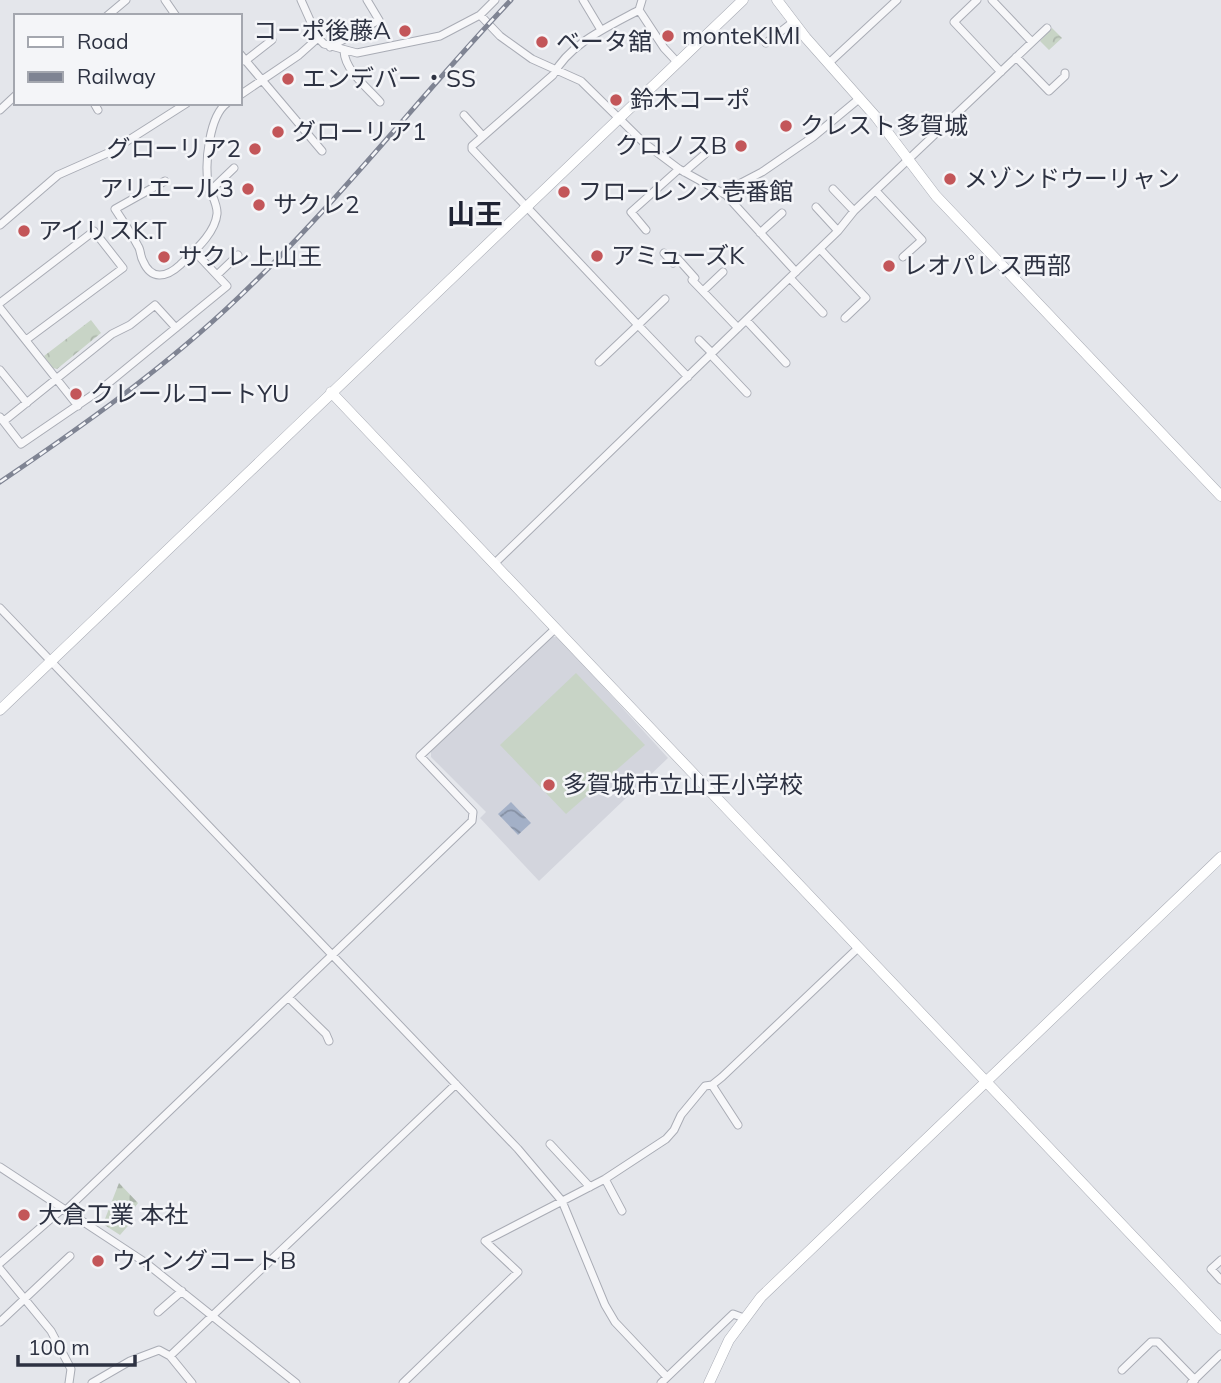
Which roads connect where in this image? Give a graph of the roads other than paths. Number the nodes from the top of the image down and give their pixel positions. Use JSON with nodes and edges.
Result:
{"nodes":[{"id":1,"x":126,"y":0,"type":"edge"},
{"id":2,"x":301,"y":0,"type":"edge"},
{"id":3,"x":367,"y":0,"type":"edge"},
{"id":4,"x":495,"y":0,"type":"edge"},
{"id":5,"x":583,"y":0,"type":"edge"},
{"id":6,"x":642,"y":0,"type":"edge"},
{"id":7,"x":743,"y":0,"type":"edge"},
{"id":8,"x":777,"y":0,"type":"edge"},
{"id":9,"x":897,"y":0,"type":"edge"},
{"id":10,"x":977,"y":0,"type":"edge"},
{"id":11,"x":992,"y":0,"type":"edge"},
{"id":12,"x":115,"y":3,"type":"edge"},
{"id":13,"x":639,"y":10,"type":"junction"},
{"id":14,"x":480,"y":15,"type":"junction"},
{"id":15,"x":793,"y":22,"type":"junction"},
{"id":16,"x":1046,"y":28,"type":"dead end"},
{"id":17,"x":601,"y":30,"type":"junction"},
{"id":18,"x":317,"y":38,"type":"junction"},
{"id":19,"x":272,"y":40,"type":"dead end"},
{"id":20,"x":1032,"y":42,"type":"junction"},
{"id":21,"x":766,"y":43,"type":"dead end"},
{"id":22,"x":330,"y":47,"type":"junction"},
{"id":23,"x":344,"y":51,"type":"junction"},
{"id":24,"x":1016,"y":57,"type":"junction"},
{"id":25,"x":242,"y":58,"type":"edge"},
{"id":26,"x":830,"y":62,"type":"junction"},
{"id":27,"x":678,"y":63,"type":"junction"},
{"id":28,"x":556,"y":70,"type":"junction"},
{"id":29,"x":1001,"y":72,"type":"junction"},
{"id":30,"x":1065,"y":73,"type":"dead end"},
{"id":31,"x":260,"y":81,"type":"junction"},
{"id":32,"x":242,"y":94,"type":"edge"},
{"id":33,"x":14,"y":97,"type":"edge"},
{"id":34,"x":860,"y":98,"type":"junction"},
{"id":35,"x":380,"y":102,"type":"dead end"},
{"id":36,"x":184,"y":105,"type":"edge"},
{"id":37,"x":224,"y":106,"type":"edge"},
{"id":38,"x":0,"y":110,"type":"edge"},
{"id":39,"x":464,"y":116,"type":"dead end"},
{"id":40,"x":620,"y":118,"type":"junction"},
{"id":41,"x":482,"y":135,"type":"junction"},
{"id":42,"x":322,"y":151,"type":"dead end"},
{"id":43,"x":705,"y":155,"type":"dead end"},
{"id":44,"x":908,"y":159,"type":"junction"},
{"id":45,"x":234,"y":168,"type":"dead end"},
{"id":46,"x":681,"y":171,"type":"junction"},
{"id":47,"x":165,"y":181,"type":"dead end"},
{"id":48,"x":833,"y":189,"type":"dead end"},
{"id":49,"x":210,"y":191,"type":"junction"},
{"id":50,"x":876,"y":191,"type":"junction"},
{"id":51,"x":726,"y":195,"type":"junction"},
{"id":52,"x":816,"y":207,"type":"dead end"},
{"id":53,"x":526,"y":208,"type":"junction"},
{"id":54,"x":854,"y":211,"type":"junction"},
{"id":55,"x":782,"y":213,"type":"dead end"},
{"id":56,"x":0,"y":225,"type":"edge"},
{"id":57,"x":646,"y":230,"type":"dead end"},
{"id":58,"x":838,"y":231,"type":"junction"},
{"id":59,"x":760,"y":233,"type":"junction"},
{"id":60,"x":820,"y":249,"type":"junction"},
{"id":61,"x":194,"y":251,"type":"junction"},
{"id":62,"x":664,"y":253,"type":"dead end"},
{"id":63,"x":238,"y":256,"type":"dead end"},
{"id":64,"x":903,"y":257,"type":"dead end"},
{"id":65,"x":723,"y":272,"type":"dead end"},
{"id":66,"x":217,"y":275,"type":"junction"},
{"id":67,"x":793,"y":275,"type":"junction"},
{"id":68,"x":703,"y":291,"type":"junction"},
{"id":69,"x":665,"y":299,"type":"dead end"},
{"id":70,"x":0,"y":305,"type":"edge"},
{"id":71,"x":823,"y":313,"type":"dead end"},
{"id":72,"x":845,"y":318,"type":"dead end"},
{"id":73,"x":746,"y":320,"type":"junction"},
{"id":74,"x":638,"y":325,"type":"junction"},
{"id":75,"x":176,"y":328,"type":"junction"},
{"id":76,"x":738,"y":328,"type":"junction"},
{"id":77,"x":26,"y":340,"type":"junction"},
{"id":78,"x":699,"y":340,"type":"dead end"},
{"id":79,"x":712,"y":354,"type":"junction"},
{"id":80,"x":599,"y":362,"type":"dead end"},
{"id":81,"x":786,"y":363,"type":"dead end"},
{"id":82,"x":0,"y":370,"type":"edge"},
{"id":83,"x":688,"y":377,"type":"junction"},
{"id":84,"x":57,"y":379,"type":"junction"},
{"id":85,"x":331,"y":392,"type":"junction"},
{"id":86,"x":747,"y":393,"type":"dead end"},
{"id":87,"x":27,"y":402,"type":"junction"},
{"id":88,"x":78,"y":406,"type":"junction"},
{"id":89,"x":2,"y":419,"type":"edge"},
{"id":90,"x":1221,"y":496,"type":"edge"},
{"id":91,"x":495,"y":563,"type":"junction"},
{"id":92,"x":0,"y":608,"type":"edge"},
{"id":93,"x":556,"y":628,"type":"junction"},
{"id":94,"x":51,"y":662,"type":"junction"},
{"id":95,"x":0,"y":710,"type":"edge"},
{"id":96,"x":1221,"y":858,"type":"edge"},
{"id":97,"x":859,"y":947,"type":"junction"},
{"id":98,"x":333,"y":956,"type":"junction"},
{"id":99,"x":289,"y":998,"type":"junction"},
{"id":100,"x":329,"y":1041,"type":"dead end"},
{"id":101,"x":988,"y":1081,"type":"junction"},
{"id":102,"x":456,"y":1084,"type":"junction"},
{"id":103,"x":712,"y":1085,"type":"junction"},
{"id":104,"x":738,"y":1125,"type":"dead end"},
{"id":105,"x":550,"y":1144,"type":"dead end"},
{"id":106,"x":0,"y":1167,"type":"edge"},
{"id":107,"x":605,"y":1179,"type":"junction"},
{"id":108,"x":590,"y":1187,"type":"junction"},
{"id":109,"x":562,"y":1201,"type":"junction"},
{"id":110,"x":64,"y":1210,"type":"junction"},
{"id":111,"x":622,"y":1211,"type":"dead end"},
{"id":112,"x":70,"y":1256,"type":"dead end"},
{"id":113,"x":1221,"y":1260,"type":"edge"},
{"id":114,"x":0,"y":1263,"type":"edge"},
{"id":115,"x":0,"y":1269,"type":"edge"},
{"id":116,"x":1221,"y":1280,"type":"edge"},
{"id":117,"x":182,"y":1291,"type":"junction"},
{"id":118,"x":25,"y":1300,"type":"junction"},
{"id":119,"x":158,"y":1312,"type":"dead end"},
{"id":120,"x":213,"y":1315,"type":"junction"},
{"id":121,"x":744,"y":1318,"type":"junction"},
{"id":122,"x":0,"y":1322,"type":"edge"},
{"id":123,"x":1221,"y":1329,"type":"edge"},
{"id":124,"x":1221,"y":1354,"type":"edge"},
{"id":125,"x":170,"y":1356,"type":"junction"},
{"id":126,"x":1122,"y":1370,"type":"dead end"},
{"id":127,"x":667,"y":1377,"type":"junction"},
{"id":128,"x":1193,"y":1382,"type":"edge"},
{"id":129,"x":69,"y":1383,"type":"edge"},
{"id":130,"x":92,"y":1383,"type":"edge"},
{"id":131,"x":192,"y":1383,"type":"edge"},
{"id":132,"x":296,"y":1383,"type":"edge"},
{"id":133,"x":403,"y":1383,"type":"edge"},
{"id":134,"x":661,"y":1383,"type":"edge"},
{"id":135,"x":709,"y":1383,"type":"edge"}],
"edges":[{"from":1,"to":12,"type":"street"},
{"from":2,"to":18,"type":"street"},
{"from":3,"to":22,"type":"street"},
{"from":4,"to":14,"type":"street"},
{"from":5,"to":17,"type":"street"},
{"from":6,"to":13,"type":"street"},
{"from":7,"to":27,"type":"street"},
{"from":8,"to":15,"type":"street"},
{"from":9,"to":26,"type":"street"},
{"from":10,"to":29,"type":"street"},
{"from":11,"to":20,"type":"street"},
{"from":13,"to":17,"type":"street"},
{"from":13,"to":27,"type":"street"},
{"from":14,"to":23,"type":"street"},
{"from":14,"to":28,"type":"street"},
{"from":15,"to":21,"type":"street"},
{"from":15,"to":26,"type":"street"},
{"from":16,"to":20,"type":"street"},
{"from":17,"to":28,"type":"street"},
{"from":18,"to":22,"type":"street"},
{"from":18,"to":31,"type":"street"},
{"from":19,"to":25,"type":"street"},
{"from":20,"to":24,"type":"street"},
{"from":22,"to":23,"type":"street"},
{"from":23,"to":35,"type":"street"},
{"from":24,"to":29,"type":"street"},
{"from":24,"to":30,"type":"street"},
{"from":25,"to":31,"type":"street"},
{"from":26,"to":34,"type":"street"},
{"from":27,"to":40,"type":"street"},
{"from":28,"to":40,"type":"street"},
{"from":28,"to":41,"type":"street"},
{"from":29,"to":44,"type":"street"},
{"from":31,"to":32,"type":"street"},
{"from":31,"to":42,"type":"street"},
{"from":33,"to":38,"type":"street"},
{"from":34,"to":44,"type":"street"},
{"from":34,"to":51,"type":"street"},
{"from":36,"to":56,"type":"street"},
{"from":37,"to":49,"type":"street"},
{"from":39,"to":41,"type":"street"},
{"from":40,"to":46,"type":"street"},
{"from":40,"to":53,"type":"street"},
{"from":41,"to":53,"type":"street"},
{"from":43,"to":46,"type":"street"},
{"from":44,"to":50,"type":"street"},
{"from":44,"to":90,"type":"street"},
{"from":45,"to":49,"type":"street"},
{"from":46,"to":51,"type":"street"},
{"from":46,"to":57,"type":"street"},
{"from":47,"to":61,"type":"street"},
{"from":48,"to":54,"type":"street"},
{"from":49,"to":61,"type":"street"},
{"from":50,"to":54,"type":"street"},
{"from":50,"to":64,"type":"street"},
{"from":51,"to":59,"type":"street"},
{"from":52,"to":58,"type":"street"},
{"from":53,"to":74,"type":"street"},
{"from":53,"to":85,"type":"street"},
{"from":54,"to":58,"type":"street"},
{"from":55,"to":59,"type":"street"},
{"from":58,"to":60,"type":"street"},
{"from":59,"to":67,"type":"street"},
{"from":60,"to":67,"type":"street"},
{"from":60,"to":72,"type":"street"},
{"from":61,"to":66,"type":"street"},
{"from":62,"to":68,"type":"street"},
{"from":63,"to":66,"type":"street"},
{"from":65,"to":68,"type":"street"},
{"from":66,"to":75,"type":"street"},
{"from":67,"to":71,"type":"street"},
{"from":67,"to":73,"type":"street"},
{"from":68,"to":76,"type":"street"},
{"from":69,"to":74,"type":"street"},
{"from":70,"to":77,"type":"street"},
{"from":70,"to":77,"type":"street"},
{"from":73,"to":76,"type":"street"},
{"from":73,"to":81,"type":"street"},
{"from":74,"to":80,"type":"street"},
{"from":74,"to":83,"type":"street"},
{"from":75,"to":84,"type":"street"},
{"from":75,"to":88,"type":"street"},
{"from":76,"to":79,"type":"street"},
{"from":77,"to":84,"type":"street"},
{"from":78,"to":79,"type":"street"},
{"from":79,"to":83,"type":"street"},
{"from":79,"to":86,"type":"street"},
{"from":82,"to":87,"type":"street"},
{"from":83,"to":91,"type":"street"},
{"from":84,"to":87,"type":"street"},
{"from":84,"to":88,"type":"street"},
{"from":85,"to":91,"type":"street"},
{"from":85,"to":94,"type":"street"},
{"from":87,"to":89,"type":"street"},
{"from":88,"to":89,"type":"street"},
{"from":91,"to":93,"type":"street"},
{"from":92,"to":94,"type":"street"},
{"from":93,"to":97,"type":"street"},
{"from":93,"to":98,"type":"street"},
{"from":94,"to":95,"type":"street"},
{"from":94,"to":98,"type":"street"},
{"from":96,"to":101,"type":"street"},
{"from":97,"to":101,"type":"street"},
{"from":97,"to":103,"type":"street"},
{"from":98,"to":99,"type":"street"},
{"from":98,"to":102,"type":"street"},
{"from":99,"to":100,"type":"street"},
{"from":99,"to":110,"type":"street"},
{"from":101,"to":121,"type":"street"},
{"from":101,"to":123,"type":"street"},
{"from":102,"to":109,"type":"street"},
{"from":102,"to":120,"type":"street"},
{"from":103,"to":104,"type":"street"},
{"from":103,"to":107,"type":"street"},
{"from":105,"to":108,"type":"street"},
{"from":106,"to":110,"type":"street"},
{"from":107,"to":108,"type":"street"},
{"from":107,"to":111,"type":"street"},
{"from":108,"to":109,"type":"street"},
{"from":109,"to":127,"type":"street"},
{"from":109,"to":133,"type":"street"},
{"from":110,"to":114,"type":"street"},
{"from":110,"to":117,"type":"street"},
{"from":112,"to":118,"type":"street"},
{"from":113,"to":116,"type":"street"},
{"from":115,"to":118,"type":"street"},
{"from":117,"to":119,"type":"street"},
{"from":117,"to":120,"type":"street"},
{"from":118,"to":122,"type":"street"},
{"from":118,"to":129,"type":"street"},
{"from":120,"to":125,"type":"street"},
{"from":120,"to":132,"type":"street"},
{"from":121,"to":127,"type":"street"},
{"from":121,"to":135,"type":"street"},
{"from":124,"to":128,"type":"street"},
{"from":125,"to":130,"type":"street"},
{"from":125,"to":131,"type":"street"},
{"from":126,"to":128,"type":"street"},
{"from":127,"to":134,"type":"street"}]}
